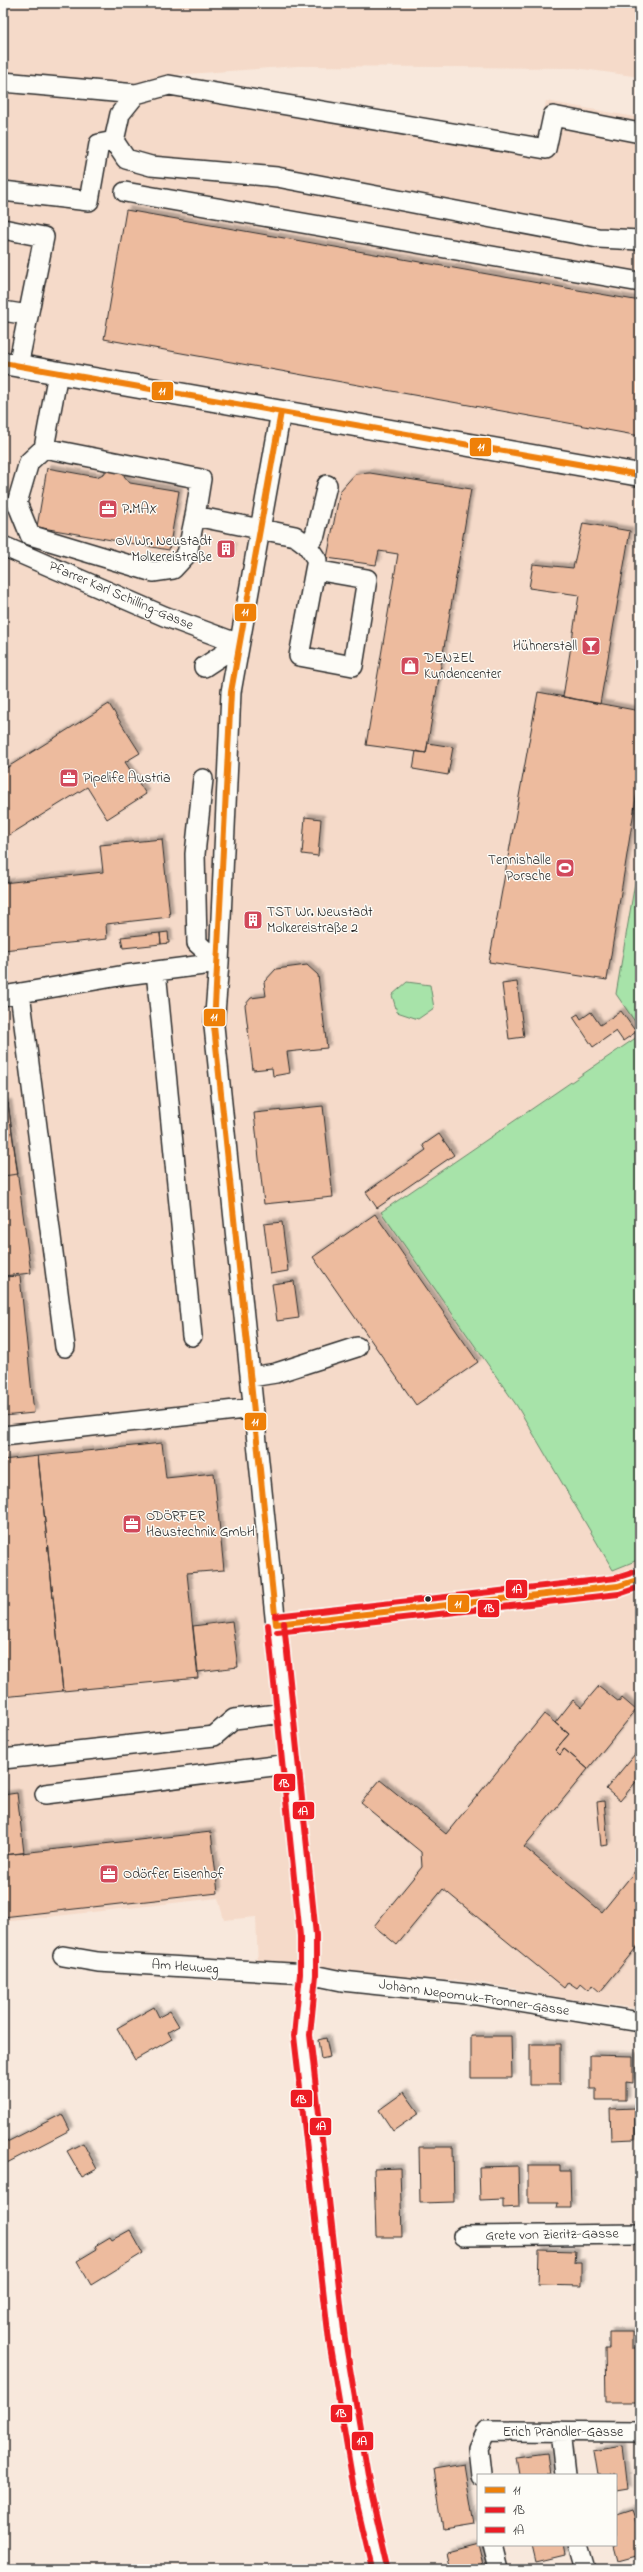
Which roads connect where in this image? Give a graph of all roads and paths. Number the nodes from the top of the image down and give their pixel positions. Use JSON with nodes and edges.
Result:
{"nodes":[{"id":1,"x":3,"y":82,"type":"edge"},
{"id":2,"x":136,"y":94,"type":"junction"},
{"id":3,"x":640,"y":133,"type":"edge"},
{"id":4,"x":114,"y":142,"type":"junction"},
{"id":5,"x":3,"y":191,"type":"edge"},
{"id":6,"x":125,"y":192,"type":"dead end"},
{"id":7,"x":3,"y":229,"type":"edge"},
{"id":8,"x":640,"y":240,"type":"edge"},
{"id":9,"x":640,"y":282,"type":"edge"},
{"id":10,"x":3,"y":311,"type":"edge"},
{"id":11,"x":28,"y":316,"type":"junction"},
{"id":12,"x":10,"y":365,"type":"edge"},
{"id":13,"x":58,"y":373,"type":"junction"},
{"id":14,"x":280,"y":412,"type":"junction"},
{"id":15,"x":44,"y":448,"type":"junction"},
{"id":16,"x":640,"y":475,"type":"edge"},
{"id":17,"x":327,"y":485,"type":"dead end"},
{"id":18,"x":195,"y":516,"type":"junction"},
{"id":19,"x":260,"y":528,"type":"junction"},
{"id":20,"x":307,"y":545,"type":"junction"},
{"id":21,"x":3,"y":546,"type":"edge"},
{"id":22,"x":315,"y":570,"type":"junction"},
{"id":23,"x":239,"y":644,"type":"junction"},
{"id":24,"x":204,"y":667,"type":"dead end"},
{"id":25,"x":228,"y":763,"type":"junction"},
{"id":26,"x":219,"y":963,"type":"junction"},
{"id":27,"x":156,"y":971,"type":"junction"},
{"id":28,"x":12,"y":994,"type":"edge"},
{"id":29,"x":192,"y":1336,"type":"dead end"},
{"id":30,"x":65,"y":1347,"type":"dead end"},
{"id":31,"x":357,"y":1347,"type":"dead end"},
{"id":32,"x":251,"y":1376,"type":"junction"},
{"id":33,"x":253,"y":1408,"type":"junction"},
{"id":34,"x":3,"y":1436,"type":"edge"},
{"id":35,"x":640,"y":1578,"type":"edge"},
{"id":36,"x":276,"y":1624,"type":"junction"},
{"id":37,"x":285,"y":1713,"type":"junction"},
{"id":38,"x":3,"y":1759,"type":"edge"},
{"id":39,"x":290,"y":1764,"type":"junction"},
{"id":40,"x":45,"y":1794,"type":"dead end"},
{"id":41,"x":63,"y":1956,"type":"dead end"},
{"id":42,"x":308,"y":1974,"type":"junction"},
{"id":43,"x":640,"y":2022,"type":"edge"},
{"id":44,"x":640,"y":2234,"type":"edge"},
{"id":45,"x":463,"y":2236,"type":"dead end"},
{"id":46,"x":560,"y":2431,"type":"junction"},
{"id":47,"x":640,"y":2432,"type":"edge"},
{"id":48,"x":482,"y":2474,"type":"edge"},
{"id":49,"x":565,"y":2474,"type":"edge"},
{"id":50,"x":492,"y":2546,"type":"edge"},
{"id":51,"x":578,"y":2546,"type":"edge"},
{"id":52,"x":380,"y":2569,"type":"edge"},
{"id":53,"x":498,"y":2569,"type":"edge"},
{"id":54,"x":585,"y":2569,"type":"edge"}],
"edges":[{"from":1,"to":2,"type":"street"},
{"from":2,"to":3,"type":"street"},
{"from":2,"to":4,"type":"street"},
{"from":4,"to":5,"type":"street"},
{"from":4,"to":8,"type":"street"},
{"from":6,"to":9,"type":"street"},
{"from":7,"to":11,"type":"street"},
{"from":10,"to":11,"type":"street"},
{"from":11,"to":12,"type":"street"},
{"from":12,"to":13,"type":"main road"},
{"from":13,"to":14,"type":"main road"},
{"from":13,"to":15,"type":"street"},
{"from":14,"to":16,"type":"main road"},
{"from":14,"to":19,"type":"street"},
{"from":15,"to":18,"type":"street"},
{"from":15,"to":18,"type":"street"},
{"from":17,"to":20,"type":"street"},
{"from":18,"to":19,"type":"street"},
{"from":19,"to":20,"type":"street"},
{"from":19,"to":23,"type":"street"},
{"from":20,"to":22,"type":"street"},
{"from":21,"to":23,"type":"street","name":"Pfarrer Karl Schilling-Gasse"},
{"from":22,"to":22,"type":"street"},
{"from":23,"to":24,"type":"street"},
{"from":23,"to":25,"type":"street"},
{"from":25,"to":26,"type":"street"},
{"from":25,"to":26,"type":"street"},
{"from":26,"to":27,"type":"street"},
{"from":26,"to":32,"type":"street"},
{"from":27,"to":28,"type":"street"},
{"from":27,"to":29,"type":"street"},
{"from":28,"to":30,"type":"street"},
{"from":31,"to":32,"type":"street"},
{"from":32,"to":33,"type":"street"},
{"from":33,"to":34,"type":"street"},
{"from":33,"to":36,"type":"street"},
{"from":35,"to":36,"type":"street"},
{"from":36,"to":37,"type":"street"},
{"from":37,"to":38,"type":"street"},
{"from":37,"to":39,"type":"street"},
{"from":39,"to":40,"type":"street"},
{"from":39,"to":42,"type":"street"},
{"from":41,"to":42,"type":"street","name":"Am Heuweg"},
{"from":42,"to":43,"type":"street","name":"Johann Nepomuk-Fronner-Gasse"},
{"from":42,"to":52,"type":"street"},
{"from":44,"to":45,"type":"street","name":"Grete von Zieritz-Gasse"},
{"from":46,"to":47,"type":"street","name":"Erich Prandler-Gasse"},
{"from":46,"to":48,"type":"street","name":"Erich Prandler-Gasse"},
{"from":46,"to":49,"type":"street"},
{"from":50,"to":53,"type":"street"},
{"from":51,"to":54,"type":"street"}]}
